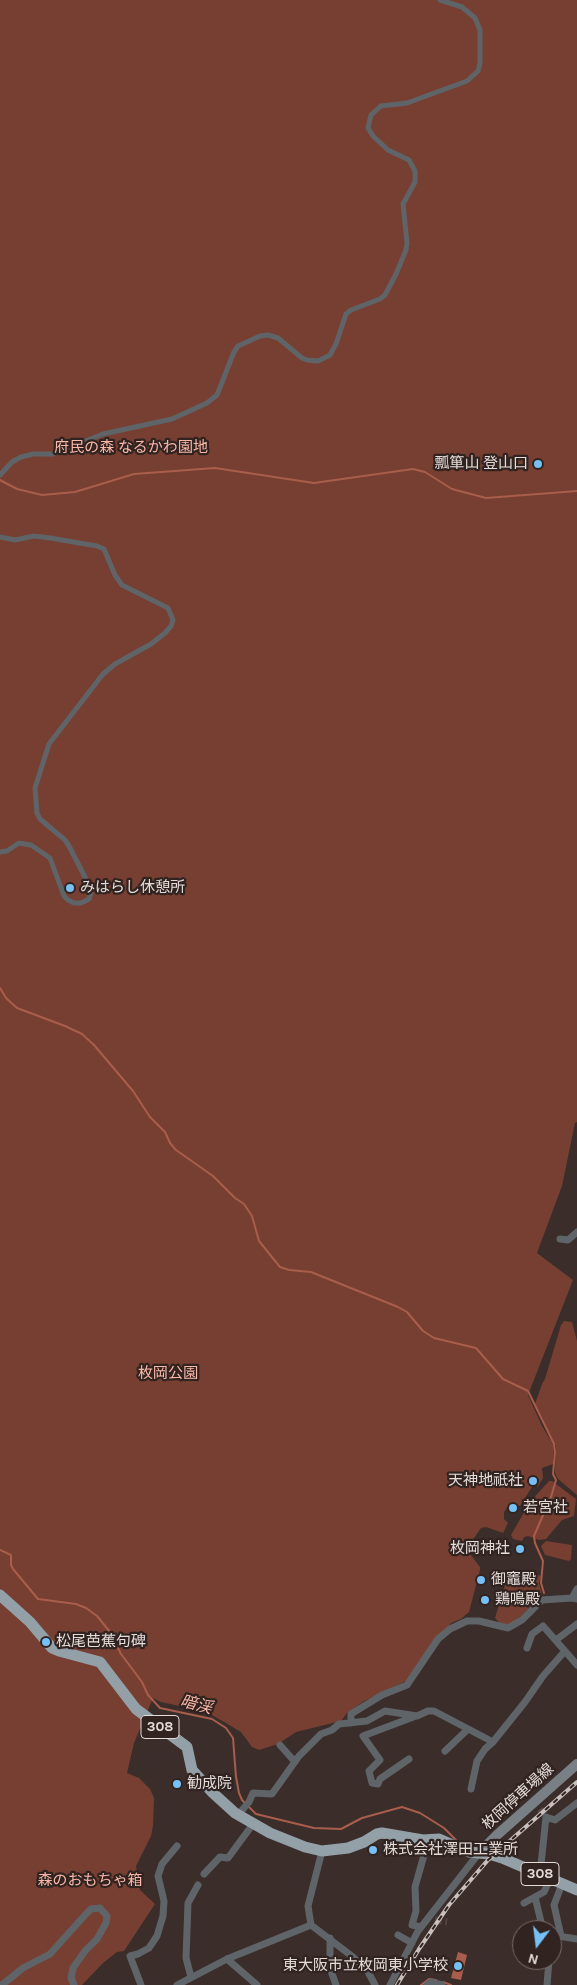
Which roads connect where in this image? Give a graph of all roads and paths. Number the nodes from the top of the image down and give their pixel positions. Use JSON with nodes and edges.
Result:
{"nodes":[{"id":1,"x":440,"y":0,"type":"edge"},
{"id":2,"x":0,"y":475,"type":"edge"},
{"id":3,"x":0,"y":537,"type":"edge"},
{"id":4,"x":0,"y":852,"type":"edge"},
{"id":5,"x":577,"y":1232,"type":"edge"},
{"id":6,"x":560,"y":1239,"type":"dead end"},
{"id":7,"x":577,"y":1589,"type":"edge"},
{"id":8,"x":0,"y":1595,"type":"edge"},
{"id":9,"x":574,"y":1598,"type":"edge"},
{"id":10,"x":577,"y":1624,"type":"edge"},
{"id":11,"x":556,"y":1640,"type":"junction"},
{"id":12,"x":527,"y":1648,"type":"dead end"},
{"id":13,"x":565,"y":1651,"type":"junction"},
{"id":14,"x":577,"y":1665,"type":"edge"},
{"id":15,"x":417,"y":1716,"type":"junction"},
{"id":16,"x":351,"y":1723,"type":"junction"},
{"id":17,"x":467,"y":1730,"type":"junction"},
{"id":18,"x":493,"y":1742,"type":"junction"},
{"id":19,"x":280,"y":1745,"type":"dead end"},
{"id":20,"x":445,"y":1751,"type":"dead end"},
{"id":21,"x":409,"y":1759,"type":"dead end"},
{"id":22,"x":295,"y":1762,"type":"junction"},
{"id":23,"x":577,"y":1764,"type":"edge"},
{"id":24,"x":471,"y":1789,"type":"dead end"},
{"id":25,"x":577,"y":1803,"type":"edge"},
{"id":26,"x":241,"y":1811,"type":"junction"},
{"id":27,"x":253,"y":1824,"type":"junction"},
{"id":28,"x":428,"y":1840,"type":"junction"},
{"id":29,"x":177,"y":1846,"type":"dead end"},
{"id":30,"x":322,"y":1850,"type":"junction"},
{"id":31,"x":479,"y":1853,"type":"junction"},
{"id":32,"x":204,"y":1874,"type":"dead end"},
{"id":33,"x":545,"y":1876,"type":"junction"},
{"id":34,"x":562,"y":1884,"type":"junction"},
{"id":35,"x":198,"y":1885,"type":"dead end"},
{"id":36,"x":577,"y":1890,"type":"edge"},
{"id":37,"x":535,"y":1897,"type":"junction"},
{"id":38,"x":524,"y":1903,"type":"dead end"},
{"id":39,"x":541,"y":1920,"type":"edge"},
{"id":40,"x":557,"y":1920,"type":"edge"},
{"id":41,"x":311,"y":1924,"type":"junction"},
{"id":42,"x":421,"y":1927,"type":"junction"},
{"id":43,"x":398,"y":1935,"type":"dead end"},
{"id":44,"x":562,"y":1936,"type":"edge"},
{"id":45,"x":330,"y":1938,"type":"junction"},
{"id":46,"x":577,"y":1940,"type":"edge"},
{"id":47,"x":412,"y":1943,"type":"junction"},
{"id":48,"x":227,"y":1959,"type":"junction"},
{"id":49,"x":548,"y":1970,"type":"edge"},
{"id":50,"x":191,"y":1977,"type":"junction"},
{"id":51,"x":2,"y":1985,"type":"edge"},
{"id":52,"x":74,"y":1985,"type":"edge"},
{"id":53,"x":141,"y":1985,"type":"edge"},
{"id":54,"x":177,"y":1985,"type":"edge"},
{"id":55,"x":257,"y":1985,"type":"edge"},
{"id":56,"x":336,"y":1985,"type":"edge"},
{"id":57,"x":375,"y":1985,"type":"edge"},
{"id":58,"x":390,"y":1985,"type":"edge"},
{"id":59,"x":427,"y":1985,"type":"edge"},
{"id":60,"x":442,"y":1985,"type":"edge"},
{"id":61,"x":546,"y":1985,"type":"edge"}],
"edges":[{"from":1,"to":2,"type":"street"},
{"from":3,"to":4,"type":"street"},
{"from":5,"to":6,"type":"street"},
{"from":7,"to":9,"type":"street"},
{"from":8,"to":26,"type":"highway","number":"308"},
{"from":9,"to":16,"type":"street"},
{"from":10,"to":11,"type":"street"},
{"from":11,"to":12,"type":"street"},
{"from":11,"to":13,"type":"street"},
{"from":13,"to":14,"type":"street"},
{"from":13,"to":18,"type":"street"},
{"from":15,"to":16,"type":"street"},
{"from":15,"to":17,"type":"street"},
{"from":15,"to":21,"type":"street"},
{"from":16,"to":22,"type":"street"},
{"from":17,"to":18,"type":"street"},
{"from":17,"to":20,"type":"street"},
{"from":18,"to":24,"type":"street"},
{"from":19,"to":22,"type":"street"},
{"from":22,"to":26,"type":"street"},
{"from":23,"to":31,"type":"main road","name":"枚岡停車場線"},
{"from":25,"to":33,"type":"street"},
{"from":26,"to":27,"type":"highway","number":"308"},
{"from":27,"to":30,"type":"highway","number":"308"},
{"from":27,"to":32,"type":"street"},
{"from":28,"to":30,"type":"highway","number":"308"},
{"from":28,"to":31,"type":"highway","number":"308"},
{"from":28,"to":42,"type":"street"},
{"from":29,"to":53,"type":"street"},
{"from":30,"to":41,"type":"street"},
{"from":31,"to":33,"type":"highway","number":"308"},
{"from":31,"to":42,"type":"street"},
{"from":33,"to":34,"type":"highway","number":"308"},
{"from":33,"to":37,"type":"street"},
{"from":34,"to":36,"type":"highway","number":"308"},
{"from":34,"to":40,"type":"street"},
{"from":35,"to":50,"type":"street"},
{"from":37,"to":38,"type":"street"},
{"from":37,"to":39,"type":"street"},
{"from":41,"to":45,"type":"street"},
{"from":41,"to":48,"type":"street"},
{"from":42,"to":47,"type":"street"},
{"from":43,"to":47,"type":"street"},
{"from":44,"to":46,"type":"street"},
{"from":45,"to":56,"type":"street"},
{"from":45,"to":57,"type":"street"},
{"from":47,"to":58,"type":"street"},
{"from":48,"to":50,"type":"street"},
{"from":48,"to":55,"type":"street"},
{"from":49,"to":61,"type":"street"},
{"from":50,"to":54,"type":"street"},
{"from":51,"to":52,"type":"street"},
{"from":59,"to":60,"type":"street"}]}
